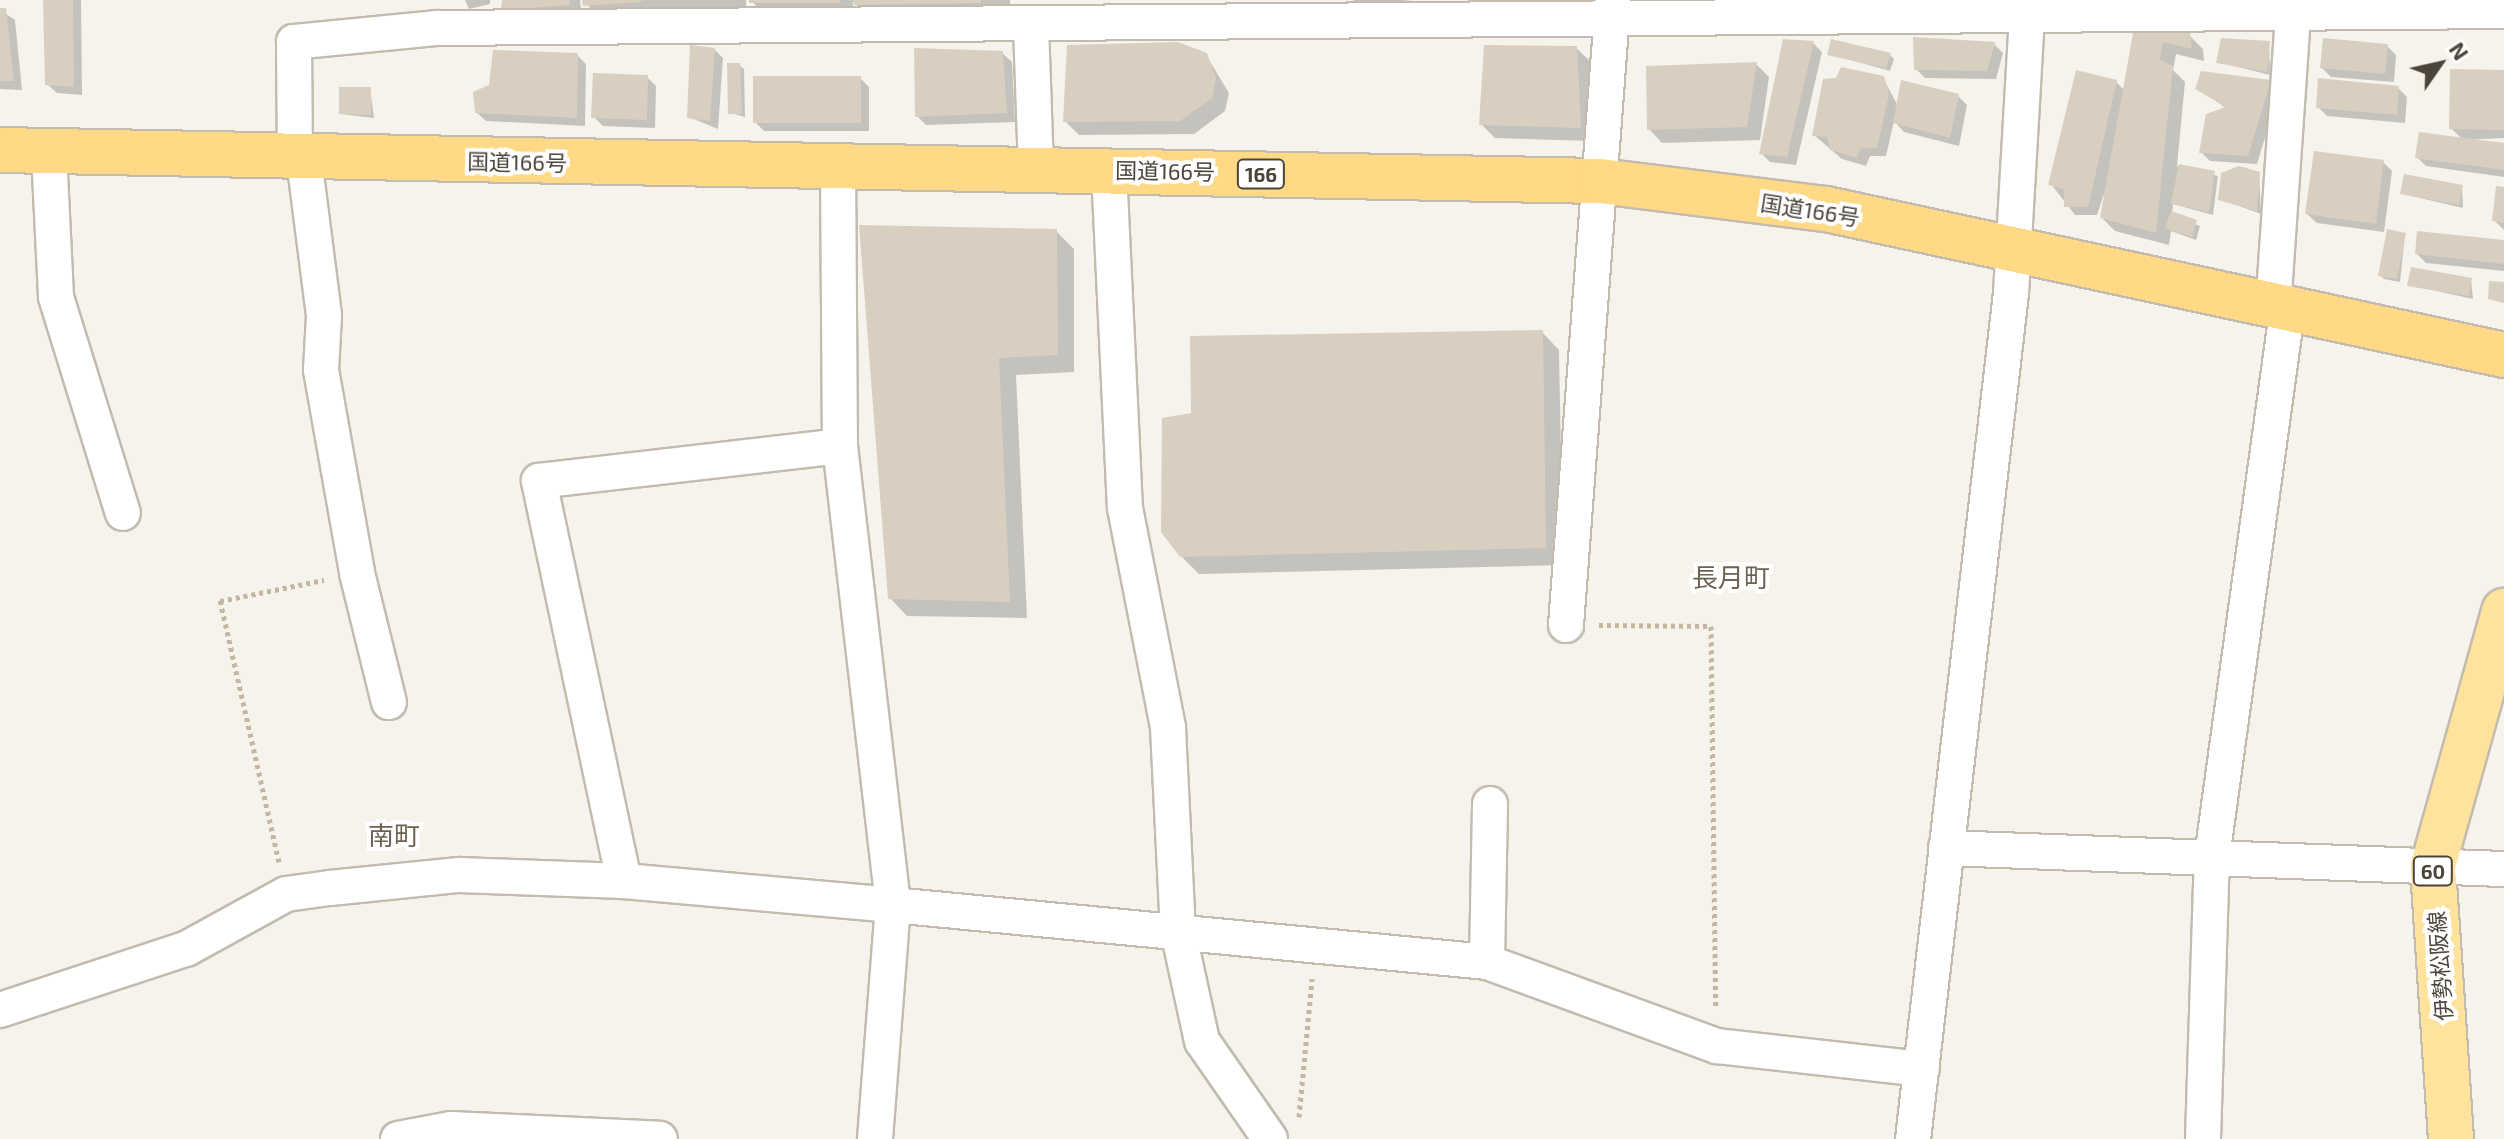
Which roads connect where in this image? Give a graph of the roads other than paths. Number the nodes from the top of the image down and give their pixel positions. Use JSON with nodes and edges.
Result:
{"nodes":[{"id":1,"x":2028,"y":7,"type":"edge"},
{"id":2,"x":2294,"y":9,"type":"edge"},
{"id":3,"x":1612,"y":11,"type":"edge"},
{"id":4,"x":2504,"y":11,"type":"edge"},
{"id":5,"x":1022,"y":17,"type":"edge"},
{"id":6,"x":0,"y":150,"type":"edge"},
{"id":7,"x":49,"y":153,"type":"junction"},
{"id":8,"x":300,"y":159,"type":"junction"},
{"id":9,"x":838,"y":166,"type":"junction"},
{"id":10,"x":1036,"y":169,"type":"junction"},
{"id":11,"x":1109,"y":170,"type":"junction"},
{"id":12,"x":1600,"y":181,"type":"junction"},
{"id":13,"x":2013,"y":252,"type":"junction"},
{"id":14,"x":2280,"y":311,"type":"junction"},
{"id":15,"x":2504,"y":355,"type":"edge"},
{"id":16,"x":840,"y":446,"type":"junction"},
{"id":17,"x":123,"y":513,"type":"dead end"},
{"id":18,"x":2504,"y":611,"type":"edge"},
{"id":19,"x":1566,"y":625,"type":"road end"},
{"id":20,"x":389,"y":702,"type":"dead end"},
{"id":21,"x":1490,"y":804,"type":"dead end"},
{"id":22,"x":1946,"y":848,"type":"junction"},
{"id":23,"x":2212,"y":857,"type":"junction"},
{"id":24,"x":2433,"y":866,"type":"junction"},
{"id":25,"x":2504,"y":869,"type":"edge"},
{"id":26,"x":624,"y":881,"type":"junction"},
{"id":27,"x":893,"y":905,"type":"junction"},
{"id":28,"x":1178,"y":931,"type":"junction"},
{"id":29,"x":1487,"y":962,"type":"junction"},
{"id":30,"x":0,"y":1010,"type":"edge"},
{"id":31,"x":1922,"y":1069,"type":"junction"},
{"id":32,"x":1284,"y":1131,"type":"edge"},
{"id":33,"x":398,"y":1139,"type":"edge"},
{"id":34,"x":660,"y":1139,"type":"edge"},
{"id":35,"x":875,"y":1139,"type":"edge"},
{"id":36,"x":1913,"y":1139,"type":"edge"},
{"id":37,"x":2203,"y":1139,"type":"edge"},
{"id":38,"x":2451,"y":1139,"type":"edge"}],
"edges":[{"from":1,"to":2,"type":"street"},
{"from":1,"to":3,"type":"street"},
{"from":1,"to":13,"type":"street"},
{"from":2,"to":4,"type":"street"},
{"from":2,"to":14,"type":"street"},
{"from":3,"to":5,"type":"street"},
{"from":3,"to":12,"type":"street"},
{"from":5,"to":8,"type":"street"},
{"from":5,"to":10,"type":"street"},
{"from":6,"to":7,"type":"highway","name":"国道166号","number":"166"},
{"from":7,"to":8,"type":"highway","name":"国道166号","number":"166"},
{"from":7,"to":17,"type":"street"},
{"from":8,"to":9,"type":"highway","name":"国道166号","number":"166"},
{"from":8,"to":20,"type":"street"},
{"from":9,"to":10,"type":"highway","name":"国道166号","number":"166"},
{"from":9,"to":16,"type":"street"},
{"from":10,"to":11,"type":"highway","name":"国道166号","number":"166"},
{"from":11,"to":12,"type":"highway","name":"国道166号","number":"166"},
{"from":11,"to":28,"type":"street"},
{"from":12,"to":13,"type":"highway","name":"国道166号","number":"166"},
{"from":12,"to":19,"type":"street"},
{"from":13,"to":14,"type":"highway","name":"国道166号","number":"166"},
{"from":13,"to":22,"type":"street"},
{"from":14,"to":15,"type":"highway","name":"国道166号","number":"166"},
{"from":14,"to":23,"type":"street"},
{"from":16,"to":26,"type":"street"},
{"from":16,"to":27,"type":"street"},
{"from":18,"to":24,"type":"main road","name":"伊勢松阪線","number":"60"},
{"from":21,"to":29,"type":"street"},
{"from":22,"to":23,"type":"street"},
{"from":22,"to":31,"type":"street"},
{"from":23,"to":24,"type":"street"},
{"from":23,"to":37,"type":"street"},
{"from":24,"to":25,"type":"street"},
{"from":24,"to":38,"type":"main road","name":"伊勢松阪線","number":"60"},
{"from":26,"to":27,"type":"street"},
{"from":26,"to":30,"type":"street"},
{"from":27,"to":28,"type":"street"},
{"from":27,"to":35,"type":"street"},
{"from":28,"to":29,"type":"street"},
{"from":28,"to":32,"type":"street"},
{"from":29,"to":31,"type":"street"},
{"from":31,"to":36,"type":"street"},
{"from":33,"to":34,"type":"street"}]}
